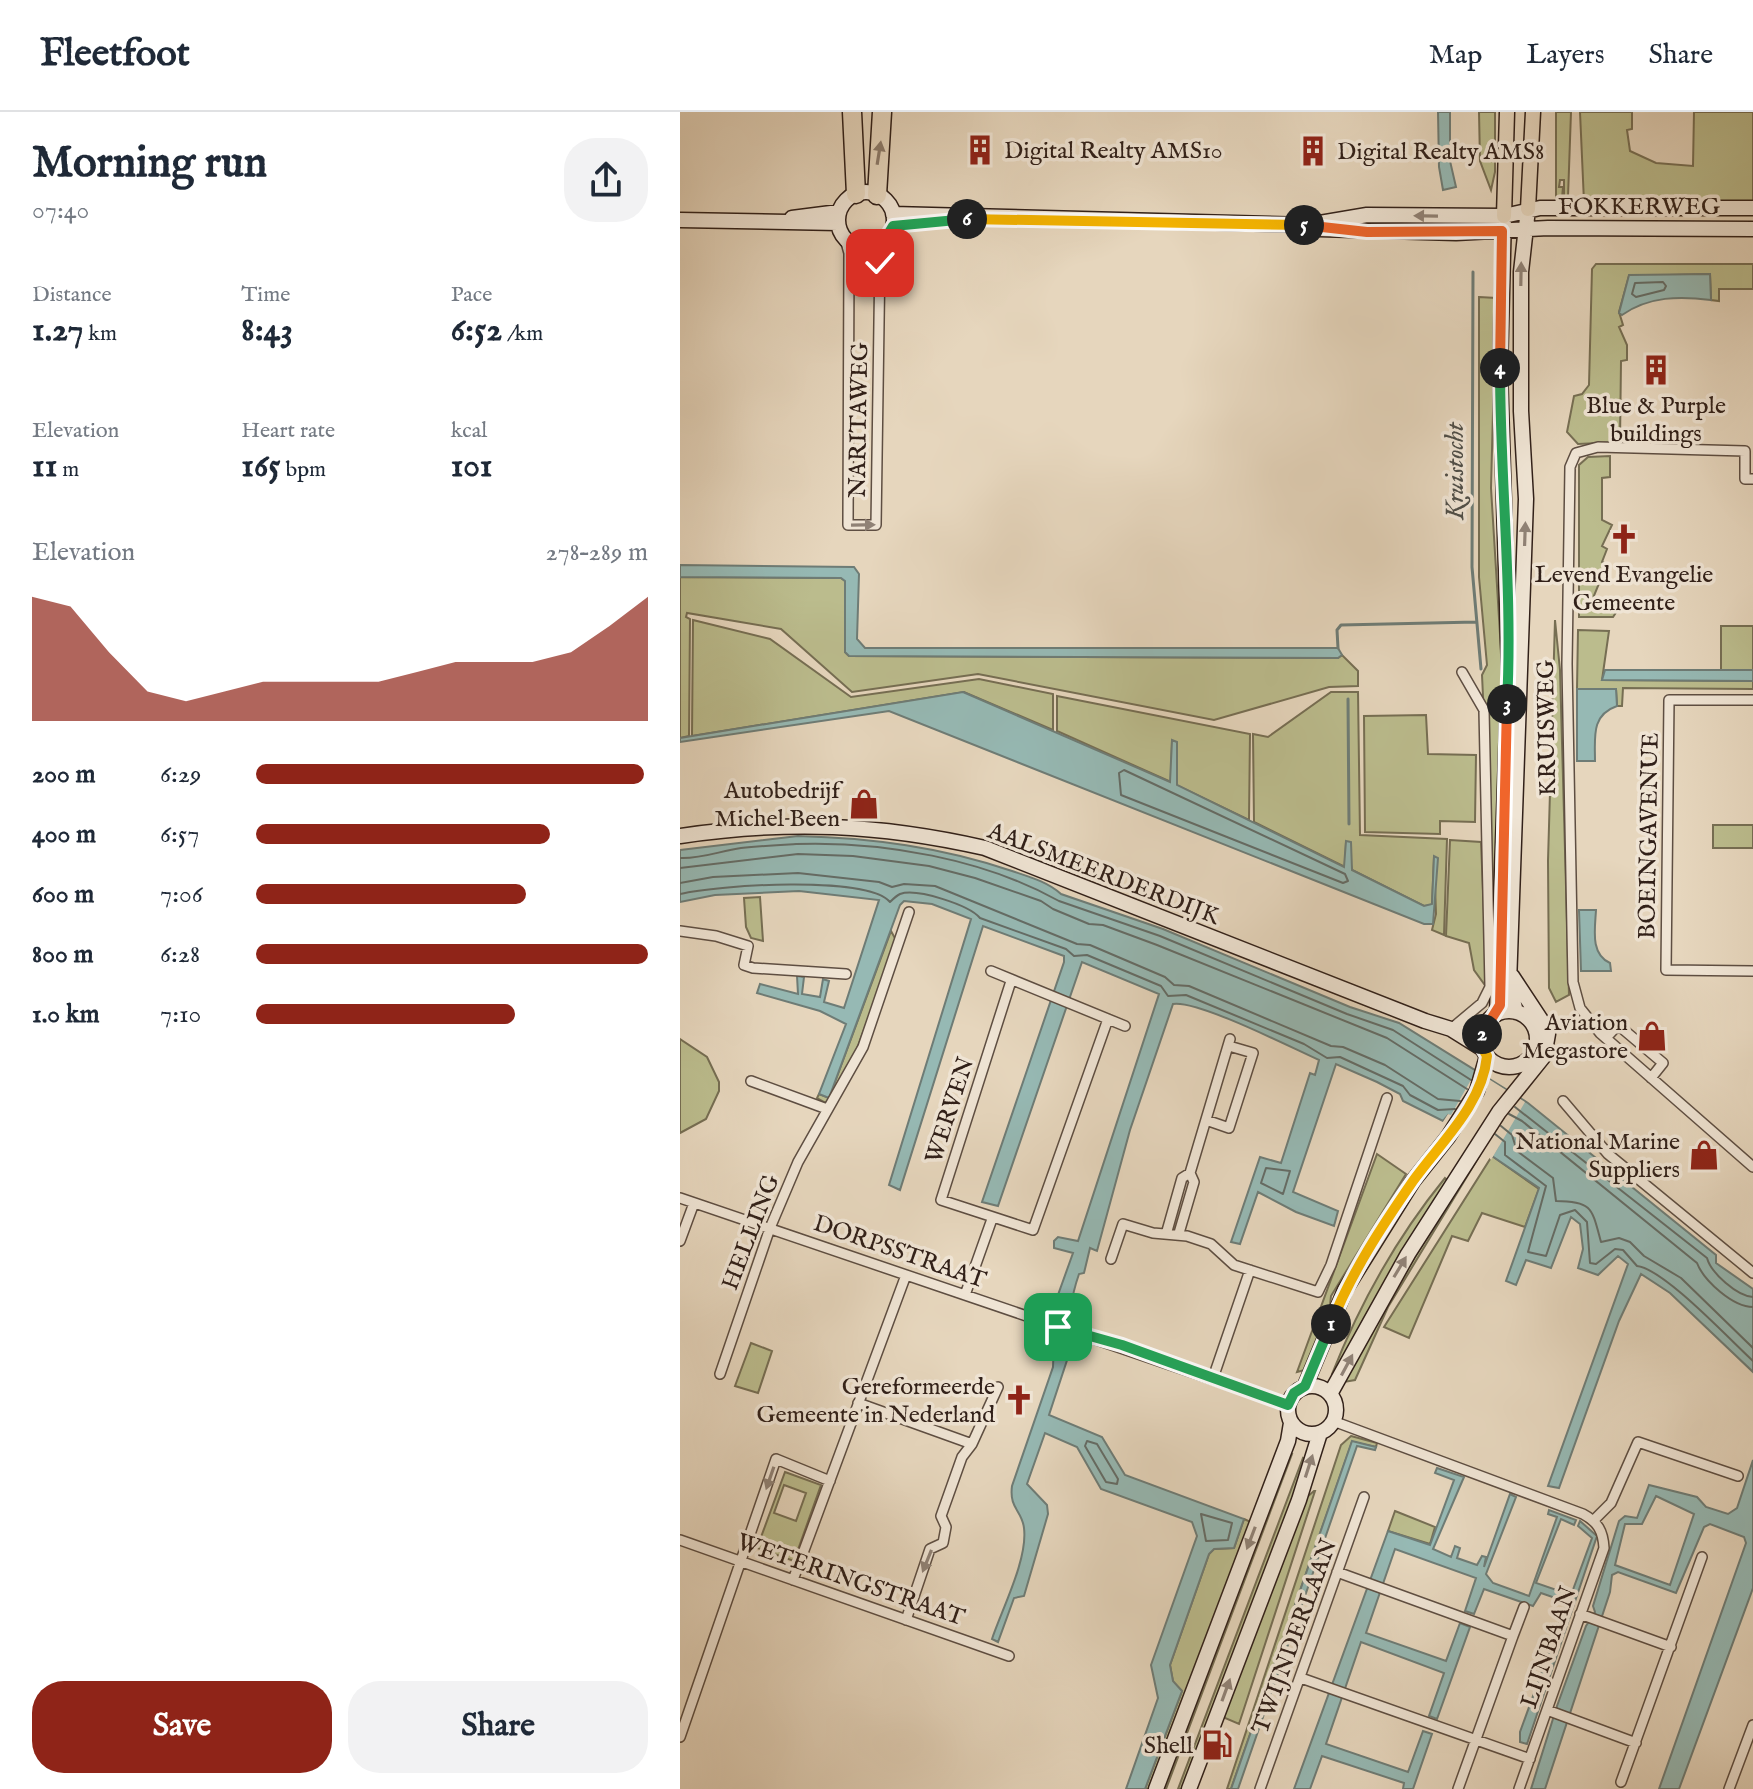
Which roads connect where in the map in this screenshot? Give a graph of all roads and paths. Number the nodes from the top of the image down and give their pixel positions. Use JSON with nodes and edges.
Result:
{"nodes":[{"id":1,"x":852,"y":112,"type":"edge"},
{"id":2,"x":882,"y":112,"type":"edge"},
{"id":3,"x":1507,"y":112,"type":"edge"},
{"id":4,"x":1533,"y":112,"type":"edge"},
{"id":5,"x":856,"y":194,"type":"junction"},
{"id":6,"x":877,"y":195,"type":"junction"},
{"id":7,"x":1753,"y":208,"type":"edge"},
{"id":8,"x":1528,"y":209,"type":"junction"},
{"id":9,"x":1504,"y":216,"type":"junction"},
{"id":10,"x":839,"y":218,"type":"junction"},
{"id":11,"x":680,"y":220,"type":"edge"},
{"id":12,"x":893,"y":220,"type":"junction"},
{"id":13,"x":1308,"y":225,"type":"junction"},
{"id":14,"x":1524,"y":229,"type":"junction"},
{"id":15,"x":1753,"y":229,"type":"edge"},
{"id":16,"x":1502,"y":231,"type":"junction"},
{"id":17,"x":845,"y":239,"type":"junction"},
{"id":18,"x":884,"y":241,"type":"junction"},
{"id":19,"x":1749,"y":451,"type":"edge"},
{"id":20,"x":1753,"y":479,"type":"edge"},
{"id":21,"x":1462,"y":672,"type":"dead end"},
{"id":22,"x":1753,"y":700,"type":"edge"},
{"id":23,"x":680,"y":836,"type":"edge"},
{"id":24,"x":909,"y":912,"type":"dead end"},
{"id":25,"x":680,"y":931,"type":"edge"},
{"id":26,"x":991,"y":971,"type":"dead end"},
{"id":27,"x":1753,"y":971,"type":"edge"},
{"id":28,"x":846,"y":974,"type":"dead end"},
{"id":29,"x":1512,"y":976,"type":"junction"},
{"id":30,"x":1011,"y":981,"type":"junction"},
{"id":31,"x":1516,"y":1012,"type":"junction"},
{"id":32,"x":1497,"y":1014,"type":"junction"},
{"id":33,"x":1108,"y":1019,"type":"junction"},
{"id":34,"x":1125,"y":1026,"type":"dead end"},
{"id":35,"x":1451,"y":1029,"type":"junction"},
{"id":36,"x":1483,"y":1029,"type":"junction"},
{"id":37,"x":1606,"y":1038,"type":"junction"},
{"id":38,"x":1485,"y":1053,"type":"junction"},
{"id":39,"x":1525,"y":1070,"type":"junction"},
{"id":40,"x":1651,"y":1078,"type":"junction"},
{"id":41,"x":751,"y":1081,"type":"dead end"},
{"id":42,"x":1387,"y":1098,"type":"dead end"},
{"id":43,"x":1563,"y":1101,"type":"dead end"},
{"id":44,"x":827,"y":1109,"type":"junction"},
{"id":45,"x":1206,"y":1120,"type":"junction"},
{"id":46,"x":1753,"y":1167,"type":"edge"},
{"id":47,"x":1190,"y":1173,"type":"junction"},
{"id":48,"x":680,"y":1198,"type":"edge"},
{"id":49,"x":694,"y":1203,"type":"junction"},
{"id":50,"x":992,"y":1219,"type":"junction"},
{"id":51,"x":770,"y":1228,"type":"junction"},
{"id":52,"x":1167,"y":1231,"type":"junction"},
{"id":53,"x":1179,"y":1233,"type":"junction"},
{"id":54,"x":680,"y":1241,"type":"edge"},
{"id":55,"x":1111,"y":1259,"type":"dead end"},
{"id":56,"x":1250,"y":1270,"type":"junction"},
{"id":57,"x":1753,"y":1273,"type":"edge"},
{"id":58,"x":906,"y":1275,"type":"junction"},
{"id":59,"x":965,"y":1295,"type":"junction"},
{"id":60,"x":720,"y":1374,"type":"dead end"},
{"id":61,"x":1213,"y":1378,"type":"junction"},
{"id":62,"x":1305,"y":1386,"type":"junction"},
{"id":63,"x":998,"y":1387,"type":"dead end"},
{"id":64,"x":1330,"y":1394,"type":"junction"},
{"id":65,"x":858,"y":1403,"type":"junction"},
{"id":66,"x":1288,"y":1405,"type":"junction"},
{"id":67,"x":1333,"y":1421,"type":"junction"},
{"id":68,"x":1291,"y":1423,"type":"junction"},
{"id":69,"x":1320,"y":1433,"type":"junction"},
{"id":70,"x":972,"y":1444,"type":"junction"},
{"id":71,"x":1738,"y":1476,"type":"dead end"},
{"id":72,"x":830,"y":1481,"type":"junction"},
{"id":73,"x":1364,"y":1497,"type":"dead end"},
{"id":74,"x":1594,"y":1520,"type":"junction"},
{"id":75,"x":680,"y":1540,"type":"edge"},
{"id":76,"x":1702,"y":1557,"type":"dead end"},
{"id":77,"x":741,"y":1562,"type":"junction"},
{"id":78,"x":1337,"y":1572,"type":"junction"},
{"id":79,"x":793,"y":1580,"type":"junction"},
{"id":80,"x":1524,"y":1607,"type":"dead end"},
{"id":81,"x":1580,"y":1614,"type":"junction"},
{"id":82,"x":906,"y":1620,"type":"junction"},
{"id":83,"x":1513,"y":1636,"type":"junction"},
{"id":84,"x":1671,"y":1647,"type":"junction"},
{"id":85,"x":1009,"y":1656,"type":"dead end"},
{"id":86,"x":1301,"y":1678,"type":"junction"},
{"id":87,"x":1552,"y":1712,"type":"junction"},
{"id":88,"x":1753,"y":1725,"type":"edge"},
{"id":89,"x":680,"y":1737,"type":"edge"},
{"id":90,"x":1476,"y":1740,"type":"junction"},
{"id":91,"x":1636,"y":1743,"type":"junction"},
{"id":92,"x":1530,"y":1759,"type":"junction"},
{"id":93,"x":1621,"y":1782,"type":"dead end"},
{"id":94,"x":1156,"y":1789,"type":"edge"},
{"id":95,"x":1189,"y":1789,"type":"edge"},
{"id":96,"x":1260,"y":1789,"type":"edge"},
{"id":97,"x":1458,"y":1789,"type":"edge"},
{"id":98,"x":1519,"y":1789,"type":"edge"},
{"id":99,"x":1729,"y":1789,"type":"edge"}],
"edges":[{"from":1,"to":5,"type":"highway"},
{"from":6,"to":2,"type":"highway","one_way":true},
{"from":3,"to":9,"type":"main road","name":"KRUISWEG"},
{"from":4,"to":8,"type":"main road","name":"KRUISWEG"},
{"from":5,"to":6,"type":"main road"},
{"from":5,"to":10,"type":"main road"},
{"from":6,"to":12,"type":"main road"},
{"from":7,"to":8,"type":"main road","name":"FOKKERWEG"},
{"from":8,"to":9,"type":"main road","name":"FOKKERWEG"},
{"from":8,"to":14,"type":"main road","name":"KRUISWEG"},
{"from":9,"to":13,"type":"main road","name":"FOKKERWEG","one_way":true},
{"from":9,"to":16,"type":"main road","name":"KRUISWEG"},
{"from":10,"to":11,"type":"main road"},
{"from":10,"to":17,"type":"main road"},
{"from":12,"to":13,"type":"main road"},
{"from":12,"to":18,"type":"main road"},
{"from":13,"to":16,"type":"main road","name":"FOKKERWEG"},
{"from":14,"to":15,"type":"main road","name":"FOKKERWEG"},
{"from":14,"to":16,"type":"main road","name":"FOKKERWEG"},
{"from":29,"to":14,"type":"main road","name":"KRUISWEG","one_way":true},
{"from":16,"to":32,"type":"main road","name":"KRUISWEG"},
{"from":17,"to":18,"type":"main road"},
{"from":17,"to":18,"type":"street","name":"NARITAWEG","one_way":true},
{"from":19,"to":20,"type":"street"},
{"from":19,"to":37,"type":"street","name":"KRUISWEG"},
{"from":21,"to":35,"type":"street"},
{"from":22,"to":27,"type":"street","name":"BOEINGAVENUE"},
{"from":23,"to":35,"type":"main road","name":"AALSMEERDERDIJK"},
{"from":24,"to":44,"type":"street","name":"HELLING"},
{"from":25,"to":28,"type":"street"},
{"from":26,"to":30,"type":"street"},
{"from":29,"to":31,"type":"main road","name":"KRUISWEG"},
{"from":29,"to":39,"type":"main road"},
{"from":30,"to":33,"type":"street"},
{"from":30,"to":50,"type":"street","name":"WERVEN"},
{"from":31,"to":32,"type":"main road"},
{"from":31,"to":39,"type":"main road"},
{"from":32,"to":36,"type":"main road"},
{"from":33,"to":34,"type":"street"},
{"from":33,"to":50,"type":"street","name":"WERVEN"},
{"from":35,"to":36,"type":"main road","name":"AALSMEERDERDIJK"},
{"from":35,"to":38,"type":"main road","name":"AALSMEERDERDIJK"},
{"from":36,"to":38,"type":"main road"},
{"from":37,"to":40,"type":"street"},
{"from":37,"to":40,"type":"street"},
{"from":38,"to":39,"type":"main road"},
{"from":38,"to":62,"type":"main road"},
{"from":64,"to":39,"type":"main road","one_way":true},
{"from":40,"to":46,"type":"street"},
{"from":41,"to":44,"type":"street"},
{"from":42,"to":56,"type":"street"},
{"from":43,"to":57,"type":"street"},
{"from":44,"to":51,"type":"street","name":"HELLING"},
{"from":45,"to":45,"type":"street"},
{"from":45,"to":47,"type":"street"},
{"from":47,"to":52,"type":"street"},
{"from":47,"to":53,"type":"street"},
{"from":48,"to":49,"type":"street","name":"DORPSSTRAAT"},
{"from":49,"to":51,"type":"street","name":"DORPSSTRAAT"},
{"from":49,"to":54,"type":"street"},
{"from":50,"to":59,"type":"street"},
{"from":51,"to":58,"type":"street","name":"DORPSSTRAAT"},
{"from":51,"to":60,"type":"street","name":"HELLING"},
{"from":52,"to":53,"type":"street"},
{"from":52,"to":55,"type":"street"},
{"from":53,"to":56,"type":"street"},
{"from":56,"to":61,"type":"street"},
{"from":58,"to":59,"type":"street","name":"DORPSSTRAAT"},
{"from":58,"to":65,"type":"street"},
{"from":59,"to":61,"type":"street","name":"DORPSSTRAAT"},
{"from":61,"to":66,"type":"street","name":"DORPSSTRAAT"},
{"from":62,"to":64,"type":"main road"},
{"from":62,"to":66,"type":"main road"},
{"from":63,"to":70,"type":"street"},
{"from":64,"to":67,"type":"main road"},
{"from":65,"to":70,"type":"street"},
{"from":65,"to":72,"type":"street"},
{"from":66,"to":68,"type":"main road"},
{"from":67,"to":69,"type":"main road"},
{"from":67,"to":74,"type":"street"},
{"from":68,"to":69,"type":"main road"},
{"from":68,"to":94,"type":"main road","one_way":true},
{"from":95,"to":69,"type":"main road","one_way":true},
{"from":70,"to":82,"type":"street","one_way":true},
{"from":71,"to":74,"type":"street"},
{"from":72,"to":77,"type":"street","one_way":true},
{"from":72,"to":79,"type":"street"},
{"from":73,"to":78,"type":"street","name":"TWIJNDERLAAN"},
{"from":74,"to":81,"type":"street","name":"LIJNBAAN"},
{"from":75,"to":77,"type":"street","name":"WETERINGSTRAAT"},
{"from":76,"to":84,"type":"street"},
{"from":77,"to":79,"type":"street","name":"WETERINGSTRAAT"},
{"from":77,"to":89,"type":"street"},
{"from":78,"to":83,"type":"street"},
{"from":78,"to":86,"type":"street","name":"TWIJNDERLAAN"},
{"from":79,"to":82,"type":"street","name":"WETERINGSTRAAT"},
{"from":80,"to":83,"type":"street"},
{"from":81,"to":84,"type":"street"},
{"from":81,"to":87,"type":"street","name":"LIJNBAAN"},
{"from":82,"to":85,"type":"street","name":"WETERINGSTRAAT"},
{"from":83,"to":90,"type":"street"},
{"from":84,"to":91,"type":"street"},
{"from":86,"to":90,"type":"street"},
{"from":86,"to":96,"type":"street","name":"TWIJNDERLAAN"},
{"from":87,"to":91,"type":"street"},
{"from":87,"to":92,"type":"street","name":"LIJNBAAN"},
{"from":88,"to":99,"type":"street"},
{"from":90,"to":92,"type":"street"},
{"from":90,"to":97,"type":"street"},
{"from":91,"to":93,"type":"street"},
{"from":92,"to":98,"type":"street","name":"LIJNBAAN"}]}
